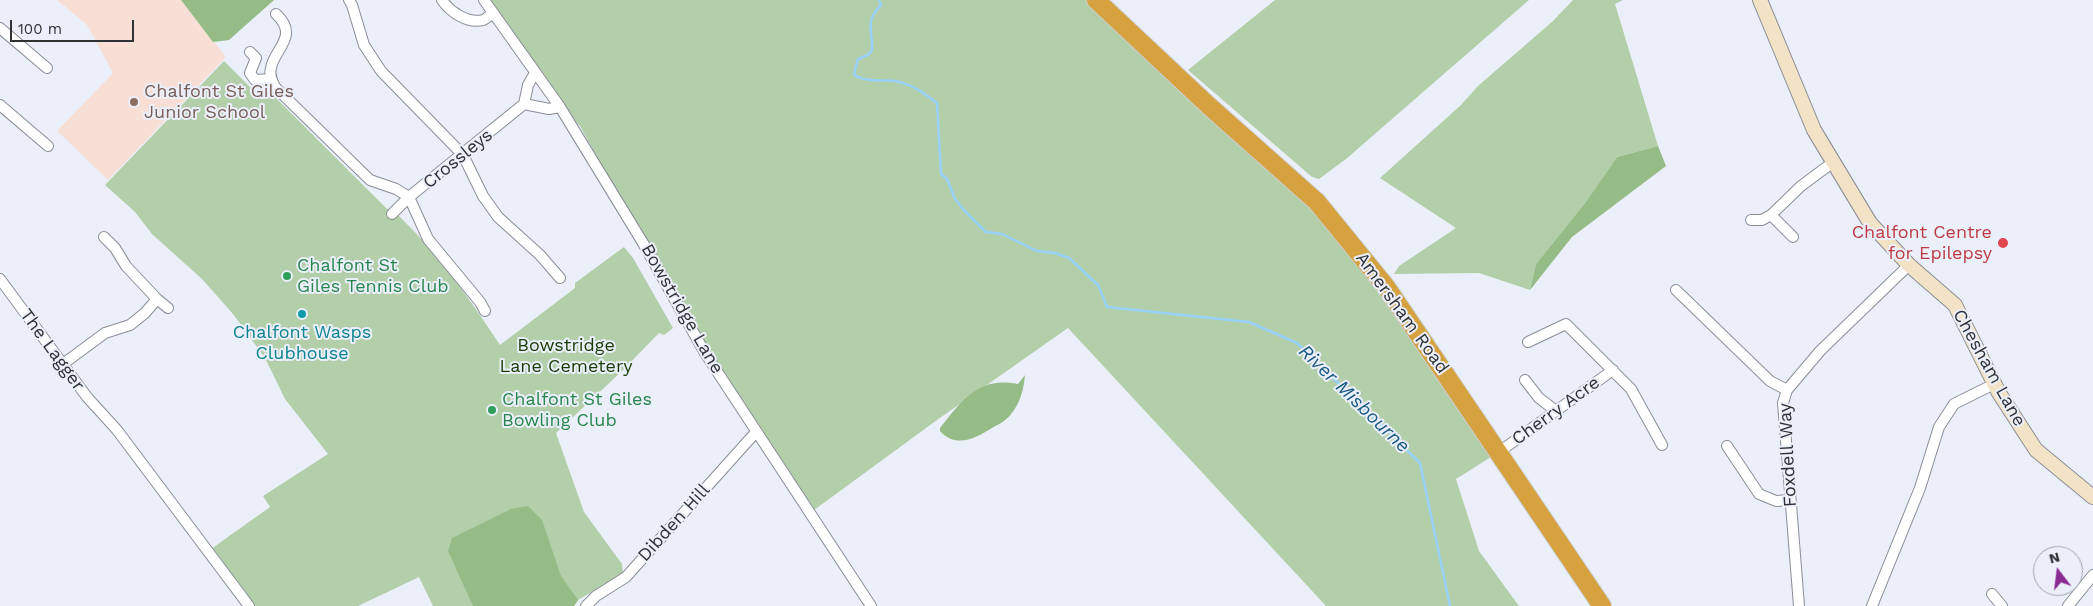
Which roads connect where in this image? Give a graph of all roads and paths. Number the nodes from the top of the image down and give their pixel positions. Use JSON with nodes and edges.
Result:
{"nodes":[{"id":1,"x":349,"y":0,"type":"edge"},
{"id":2,"x":442,"y":0,"type":"edge"},
{"id":3,"x":484,"y":0,"type":"edge"},
{"id":4,"x":1096,"y":0,"type":"edge"},
{"id":5,"x":1760,"y":0,"type":"edge"},
{"id":6,"x":493,"y":13,"type":"junction"},
{"id":7,"x":276,"y":14,"type":"dead end"},
{"id":8,"x":0,"y":28,"type":"edge"},
{"id":9,"x":250,"y":52,"type":"dead end"},
{"id":10,"x":47,"y":68,"type":"dead end"},
{"id":11,"x":535,"y":73,"type":"junction"},
{"id":12,"x":271,"y":79,"type":"junction"},
{"id":13,"x":524,"y":104,"type":"junction"},
{"id":14,"x":0,"y":105,"type":"edge"},
{"id":15,"x":560,"y":107,"type":"junction"},
{"id":16,"x":48,"y":146,"type":"dead end"},
{"id":17,"x":463,"y":156,"type":"junction"},
{"id":18,"x":1832,"y":163,"type":"junction"},
{"id":19,"x":409,"y":198,"type":"junction"},
{"id":20,"x":392,"y":214,"type":"dead end"},
{"id":21,"x":1771,"y":215,"type":"junction"},
{"id":22,"x":1751,"y":220,"type":"dead end"},
{"id":23,"x":104,"y":237,"type":"dead end"},
{"id":24,"x":1793,"y":237,"type":"dead end"},
{"id":25,"x":1909,"y":265,"type":"junction"},
{"id":26,"x":560,"y":278,"type":"dead end"},
{"id":27,"x":0,"y":279,"type":"edge"},
{"id":28,"x":1676,"y":290,"type":"dead end"},
{"id":29,"x":157,"y":299,"type":"junction"},
{"id":30,"x":168,"y":308,"type":"dead end"},
{"id":31,"x":485,"y":311,"type":"dead end"},
{"id":32,"x":1528,"y":342,"type":"dead end"},
{"id":33,"x":63,"y":364,"type":"junction"},
{"id":34,"x":1613,"y":370,"type":"junction"},
{"id":35,"x":1525,"y":380,"type":"dead end"},
{"id":36,"x":1994,"y":384,"type":"junction"},
{"id":37,"x":1786,"y":390,"type":"junction"},
{"id":38,"x":1556,"y":411,"type":"junction"},
{"id":39,"x":756,"y":432,"type":"junction"},
{"id":40,"x":1662,"y":445,"type":"dead end"},
{"id":41,"x":1727,"y":446,"type":"dead end"},
{"id":42,"x":1499,"y":452,"type":"junction"},
{"id":43,"x":2093,"y":496,"type":"edge"},
{"id":44,"x":1790,"y":500,"type":"junction"},
{"id":45,"x":2093,"y":575,"type":"edge"},
{"id":46,"x":1992,"y":594,"type":"dead end"},
{"id":47,"x":249,"y":606,"type":"edge"},
{"id":48,"x":586,"y":606,"type":"edge"},
{"id":49,"x":871,"y":606,"type":"edge"},
{"id":50,"x":1602,"y":606,"type":"edge"},
{"id":51,"x":1799,"y":606,"type":"edge"},
{"id":52,"x":1872,"y":606,"type":"edge"},
{"id":53,"x":2002,"y":606,"type":"edge"},
{"id":54,"x":2068,"y":606,"type":"edge"}],
"edges":[{"from":1,"to":17,"type":"street"},
{"from":2,"to":6,"type":"street"},
{"from":3,"to":6,"type":"street","name":"Bowstridge Lane"},
{"from":4,"to":42,"type":"highway","name":"Amersham Road"},
{"from":5,"to":18,"type":"street","name":"Chesham Lane"},
{"from":6,"to":11,"type":"street","name":"Bowstridge Lane"},
{"from":7,"to":12,"type":"street"},
{"from":8,"to":10,"type":"street"},
{"from":9,"to":12,"type":"street"},
{"from":11,"to":13,"type":"street"},
{"from":11,"to":15,"type":"street","name":"Bowstridge Lane"},
{"from":12,"to":19,"type":"street"},
{"from":13,"to":15,"type":"street"},
{"from":13,"to":17,"type":"street","name":"Crossleys"},
{"from":14,"to":16,"type":"street"},
{"from":15,"to":39,"type":"street","name":"Bowstridge Lane"},
{"from":17,"to":19,"type":"street","name":"Crossleys"},
{"from":17,"to":26,"type":"street"},
{"from":18,"to":21,"type":"street"},
{"from":18,"to":25,"type":"street","name":"Chesham Lane"},
{"from":19,"to":20,"type":"street","name":"Crossleys"},
{"from":19,"to":31,"type":"street"},
{"from":21,"to":22,"type":"street"},
{"from":21,"to":24,"type":"street"},
{"from":23,"to":29,"type":"street"},
{"from":25,"to":36,"type":"street","name":"Chesham Lane"},
{"from":25,"to":37,"type":"street","name":"Foxdell Way"},
{"from":27,"to":33,"type":"street","name":"The Lagger"},
{"from":28,"to":37,"type":"street"},
{"from":29,"to":30,"type":"street"},
{"from":29,"to":33,"type":"street"},
{"from":32,"to":34,"type":"street","name":"Cherry Acre"},
{"from":33,"to":47,"type":"street","name":"The Lagger"},
{"from":34,"to":38,"type":"street","name":"Cherry Acre"},
{"from":34,"to":40,"type":"street","name":"Cherry Acre"},
{"from":35,"to":38,"type":"street"},
{"from":36,"to":43,"type":"street","name":"Chesham Lane"},
{"from":36,"to":52,"type":"street"},
{"from":37,"to":44,"type":"street","name":"Foxdell Way"},
{"from":38,"to":42,"type":"street","name":"Cherry Acre"},
{"from":39,"to":48,"type":"street","name":"Dibden Hill"},
{"from":39,"to":49,"type":"street","name":"Bowstridge Lane"},
{"from":41,"to":44,"type":"street"},
{"from":42,"to":50,"type":"highway","name":"Amersham Road"},
{"from":44,"to":51,"type":"street","name":"Foxdell Way"},
{"from":45,"to":54,"type":"street"},
{"from":46,"to":53,"type":"street"}]}
